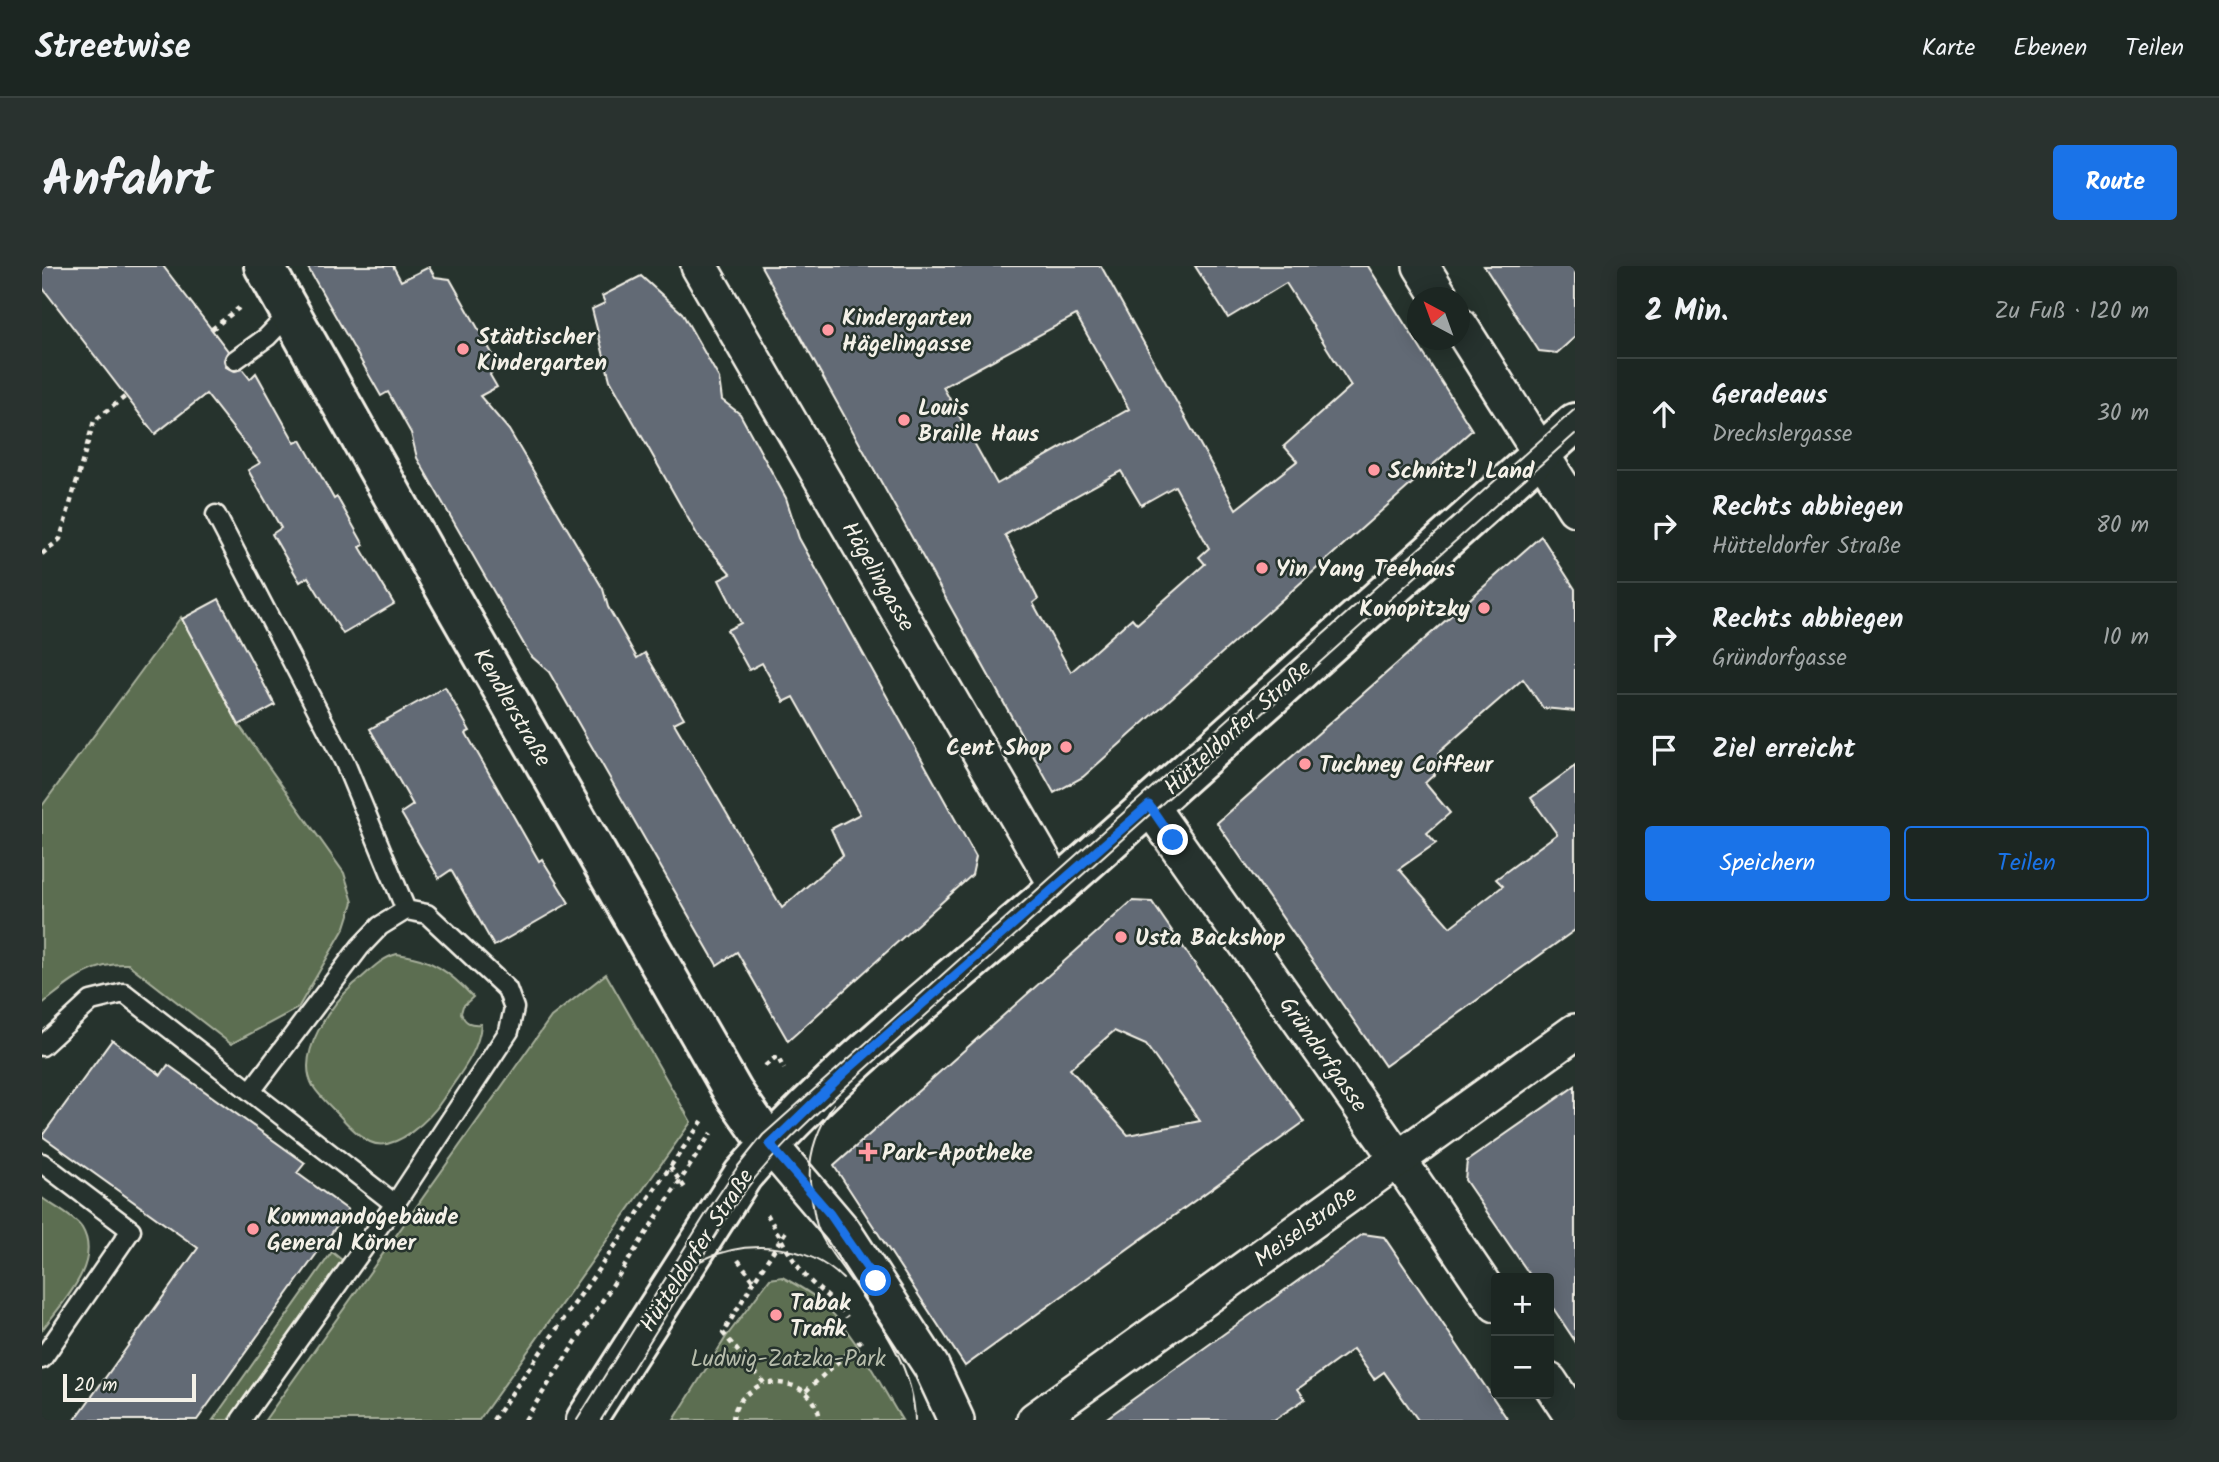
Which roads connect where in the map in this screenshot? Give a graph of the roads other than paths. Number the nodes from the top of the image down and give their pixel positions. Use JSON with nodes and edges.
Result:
{"nodes":[{"id":1,"x":264,"y":266,"type":"edge"},
{"id":2,"x":699,"y":266,"type":"edge"},
{"id":3,"x":1421,"y":266,"type":"edge"},
{"id":4,"x":1434,"y":287,"type":"edge"},
{"id":5,"x":290,"y":313,"type":"junction"},
{"id":6,"x":1470,"y":342,"type":"edge"},
{"id":7,"x":235,"y":360,"type":"dead end"},
{"id":8,"x":1575,"y":424,"type":"edge"},
{"id":9,"x":1540,"y":455,"type":"junction"},
{"id":10,"x":1575,"y":508,"type":"edge"},
{"id":11,"x":216,"y":515,"type":"dead end"},
{"id":12,"x":1149,"y":805,"type":"junction"},
{"id":13,"x":1058,"y":887,"type":"junction"},
{"id":14,"x":406,"y":910,"type":"junction"},
{"id":15,"x":1575,"y":1032,"type":"edge"},
{"id":16,"x":42,"y":1046,"type":"edge"},
{"id":17,"x":251,"y":1091,"type":"junction"},
{"id":18,"x":770,"y":1145,"type":"junction"},
{"id":19,"x":1398,"y":1159,"type":"junction"},
{"id":20,"x":42,"y":1163,"type":"edge"},
{"id":21,"x":395,"y":1204,"type":"junction"},
{"id":22,"x":1491,"y":1297,"type":"edge"},
{"id":23,"x":42,"y":1359,"type":"edge"},
{"id":24,"x":1554,"y":1388,"type":"edge"},
{"id":25,"x":241,"y":1420,"type":"edge"},
{"id":26,"x":586,"y":1420,"type":"edge"},
{"id":27,"x":956,"y":1420,"type":"edge"},
{"id":28,"x":1035,"y":1420,"type":"edge"},
{"id":29,"x":1575,"y":1420,"type":"edge"}],
"edges":[{"from":1,"to":5,"type":"main road","name":"Kendlerstraße"},
{"from":2,"to":13,"type":"street","name":"Hägelingasse"},
{"from":3,"to":4,"type":"street"},
{"from":5,"to":7,"type":"lane"},
{"from":5,"to":18,"type":"main road","name":"Kendlerstraße"},
{"from":6,"to":9,"type":"street"},
{"from":8,"to":9,"type":"main road","name":"Hütteldorfer Straße"},
{"from":9,"to":10,"type":"street"},
{"from":9,"to":12,"type":"main road","name":"Hütteldorfer Straße"},
{"from":11,"to":14,"type":"lane"},
{"from":12,"to":13,"type":"main road","name":"Hütteldorfer Straße"},
{"from":12,"to":19,"type":"street","name":"Gründorfgasse"},
{"from":13,"to":18,"type":"main road","name":"Hütteldorfer Straße"},
{"from":14,"to":17,"type":"lane"},
{"from":14,"to":21,"type":"lane"},
{"from":15,"to":19,"type":"street","name":"Meiselstraße"},
{"from":16,"to":17,"type":"lane"},
{"from":17,"to":21,"type":"lane"},
{"from":18,"to":26,"type":"main road","name":"Hütteldorfer Straße"},
{"from":18,"to":27,"type":"street"},
{"from":19,"to":22,"type":"street","name":"Gründorfgasse"},
{"from":19,"to":28,"type":"street","name":"Meiselstraße"},
{"from":20,"to":23,"type":"lane"},
{"from":21,"to":25,"type":"lane"},
{"from":24,"to":29,"type":"street"}]}
